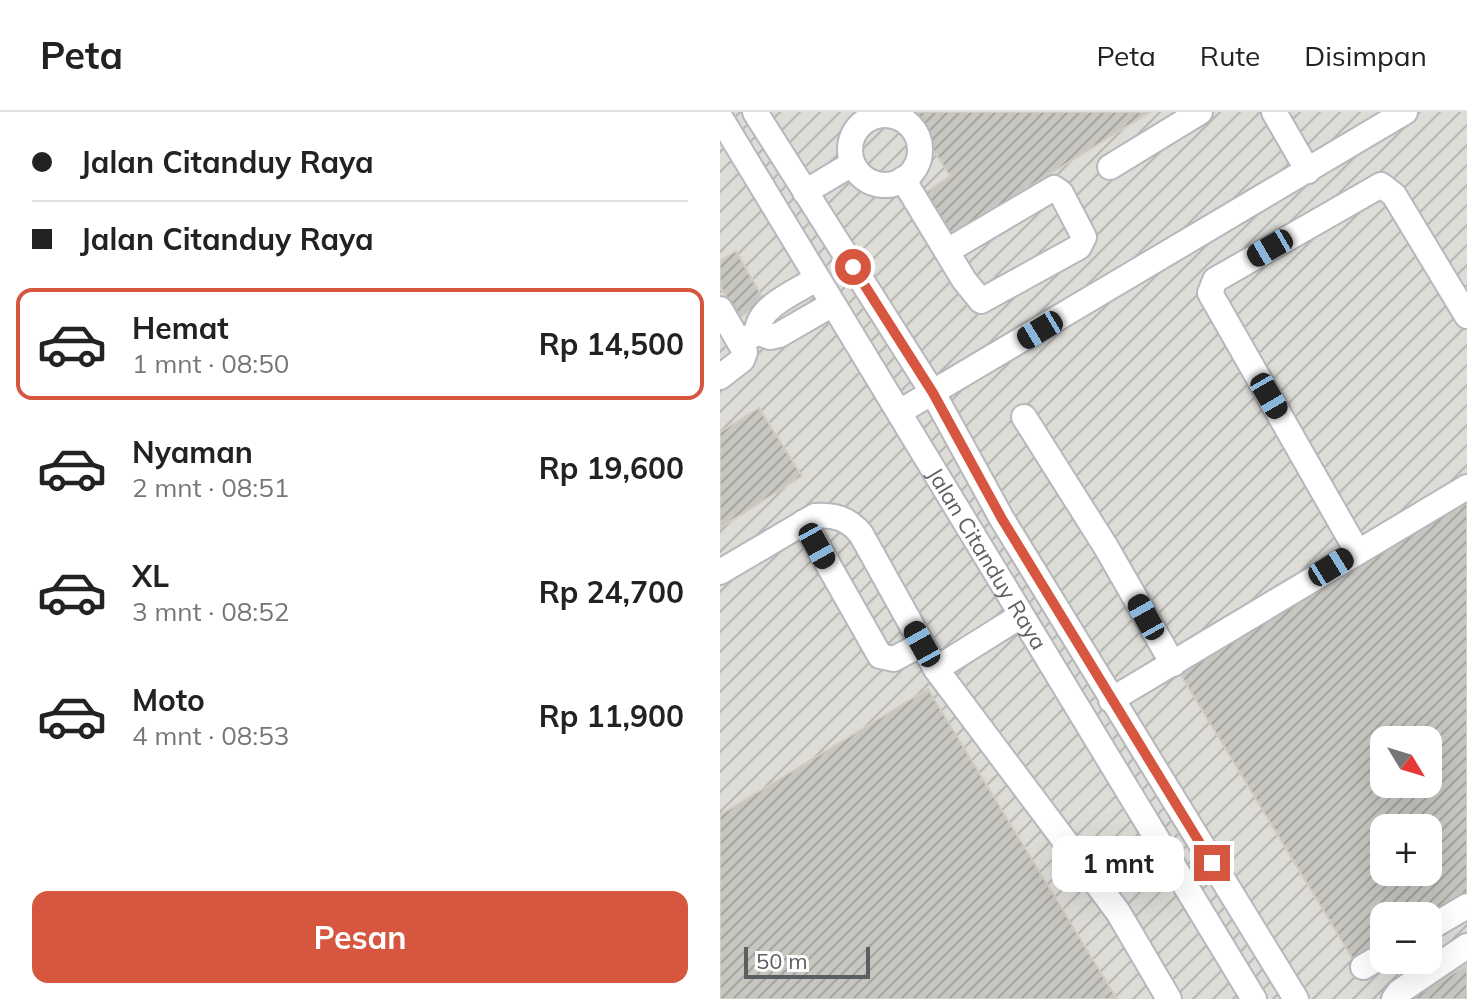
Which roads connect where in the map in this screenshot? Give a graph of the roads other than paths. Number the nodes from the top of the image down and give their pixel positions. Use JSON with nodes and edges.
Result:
{"nodes":[{"id":1,"x":755,"y":112,"type":"edge"},
{"id":2,"x":1200,"y":112,"type":"edge"},
{"id":3,"x":1274,"y":112,"type":"edge"},
{"id":4,"x":1405,"y":112,"type":"edge"},
{"id":5,"x":720,"y":117,"type":"edge"},
{"id":6,"x":852,"y":164,"type":"junction"},
{"id":7,"x":1110,"y":167,"type":"dead end"},
{"id":8,"x":1308,"y":171,"type":"junction"},
{"id":9,"x":903,"y":179,"type":"junction"},
{"id":10,"x":805,"y":192,"type":"junction"},
{"id":11,"x":947,"y":251,"type":"junction"},
{"id":12,"x":816,"y":279,"type":"junction"},
{"id":13,"x":831,"y":305,"type":"junction"},
{"id":14,"x":720,"y":309,"type":"edge"},
{"id":15,"x":1467,"y":316,"type":"edge"},
{"id":16,"x":749,"y":338,"type":"junction"},
{"id":17,"x":720,"y":377,"type":"edge"},
{"id":18,"x":933,"y":393,"type":"junction"},
{"id":19,"x":901,"y":411,"type":"junction"},
{"id":20,"x":1024,"y":417,"type":"dead end"},
{"id":21,"x":1467,"y":487,"type":"edge"},
{"id":22,"x":804,"y":522,"type":"junction"},
{"id":23,"x":1357,"y":551,"type":"junction"},
{"id":24,"x":720,"y":572,"type":"edge"},
{"id":25,"x":1019,"y":617,"type":"junction"},
{"id":26,"x":922,"y":644,"type":"junction"},
{"id":27,"x":1173,"y":664,"type":"junction"},
{"id":28,"x":936,"y":669,"type":"junction"},
{"id":29,"x":1111,"y":700,"type":"junction"},
{"id":30,"x":1467,"y":906,"type":"edge"},
{"id":31,"x":1442,"y":921,"type":"edge"},
{"id":32,"x":1467,"y":946,"type":"edge"},
{"id":33,"x":1169,"y":999,"type":"edge"},
{"id":34,"x":1254,"y":999,"type":"edge"},
{"id":35,"x":1296,"y":999,"type":"edge"},
{"id":36,"x":1394,"y":999,"type":"edge"}],
"edges":[{"from":1,"to":10,"type":"street","name":"Jalan Citanduy Raya"},
{"from":2,"to":7,"type":"street"},
{"from":3,"to":8,"type":"street"},
{"from":4,"to":8,"type":"street"},
{"from":5,"to":12,"type":"street","name":"Jalan Citanduy Raya"},
{"from":6,"to":9,"type":"street"},
{"from":6,"to":9,"type":"street"},
{"from":6,"to":10,"type":"street"},
{"from":8,"to":18,"type":"street"},
{"from":9,"to":11,"type":"street"},
{"from":10,"to":18,"type":"street","name":"Jalan Citanduy Raya"},
{"from":11,"to":11,"type":"street"},
{"from":12,"to":13,"type":"street","name":"Jalan Citanduy Raya"},
{"from":12,"to":16,"type":"street"},
{"from":13,"to":16,"type":"street"},
{"from":13,"to":19,"type":"street","name":"Jalan Citanduy Raya"},
{"from":14,"to":16,"type":"street"},
{"from":15,"to":23,"type":"street"},
{"from":16,"to":17,"type":"street"},
{"from":18,"to":19,"type":"street"},
{"from":18,"to":29,"type":"street","name":"Jalan Citanduy Raya"},
{"from":19,"to":25,"type":"street","name":"Jalan Citanduy Raya"},
{"from":20,"to":27,"type":"street"},
{"from":21,"to":23,"type":"street"},
{"from":22,"to":24,"type":"street"},
{"from":22,"to":26,"type":"street"},
{"from":22,"to":26,"type":"street"},
{"from":23,"to":27,"type":"street"},
{"from":25,"to":28,"type":"street"},
{"from":25,"to":34,"type":"street","name":"Jalan Citanduy Raya"},
{"from":26,"to":28,"type":"street"},
{"from":27,"to":29,"type":"street"},
{"from":28,"to":33,"type":"street"},
{"from":29,"to":35,"type":"street","name":"Jalan Citanduy Raya"},
{"from":30,"to":31,"type":"street"},
{"from":32,"to":36,"type":"street"}]}
